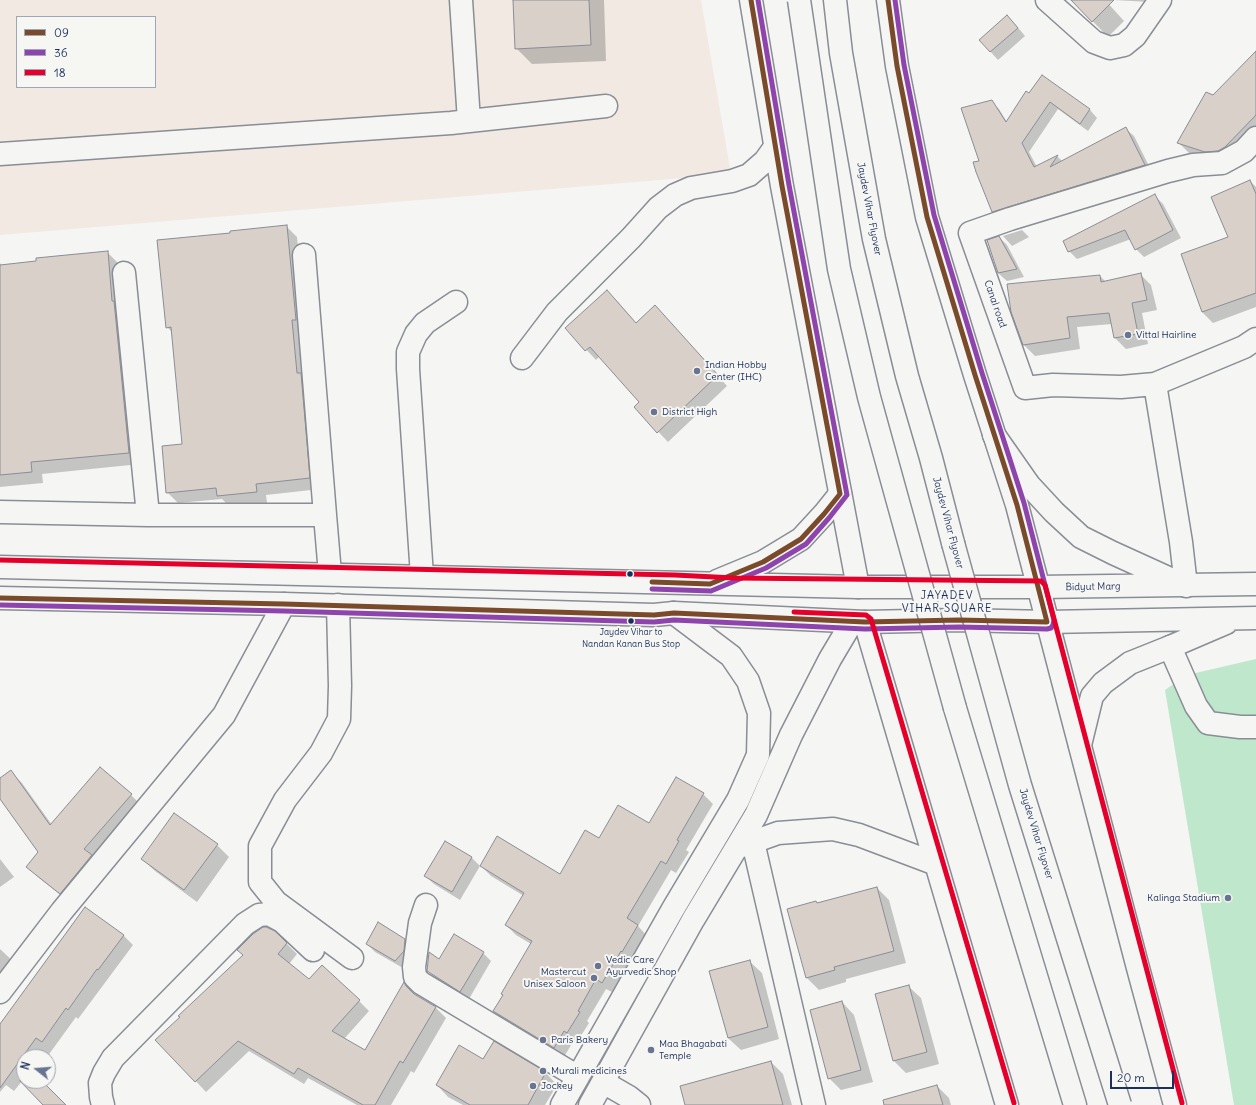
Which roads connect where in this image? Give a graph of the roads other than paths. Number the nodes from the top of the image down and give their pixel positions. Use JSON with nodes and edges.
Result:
{"nodes":[{"id":1,"x":460,"y":0,"type":"edge"},
{"id":2,"x":751,"y":0,"type":"edge"},
{"id":3,"x":799,"y":0,"type":"edge"},
{"id":4,"x":835,"y":0,"type":"edge"},
{"id":5,"x":888,"y":0,"type":"edge"},
{"id":6,"x":1047,"y":0,"type":"edge"},
{"id":7,"x":1160,"y":0,"type":"edge"},
{"id":8,"x":606,"y":106,"type":"dead end"},
{"id":9,"x":469,"y":121,"type":"junction"},
{"id":10,"x":1256,"y":138,"type":"edge"},
{"id":11,"x":775,"y":147,"type":"junction"},
{"id":12,"x":0,"y":154,"type":"edge"},
{"id":13,"x":304,"y":255,"type":"dead end"},
{"id":14,"x":124,"y":273,"type":"dead end"},
{"id":15,"x":456,"y":302,"type":"dead end"},
{"id":16,"x":1256,"y":339,"type":"edge"},
{"id":17,"x":522,"y":358,"type":"dead end"},
{"id":18,"x":1155,"y":384,"type":"junction"},
{"id":19,"x":994,"y":435,"type":"junction"},
{"id":20,"x":840,"y":494,"type":"junction"},
{"id":21,"x":0,"y":512,"type":"edge"},
{"id":22,"x":148,"y":515,"type":"junction"},
{"id":23,"x":325,"y":515,"type":"junction"},
{"id":24,"x":0,"y":567,"type":"edge"},
{"id":25,"x":330,"y":574,"type":"junction"},
{"id":26,"x":422,"y":576,"type":"junction"},
{"id":27,"x":710,"y":584,"type":"junction"},
{"id":28,"x":1256,"y":584,"type":"edge"},
{"id":29,"x":1186,"y":586,"type":"junction"},
{"id":30,"x":858,"y":587,"type":"junction"},
{"id":31,"x":1038,"y":587,"type":"junction"},
{"id":32,"x":0,"y":598,"type":"edge"},
{"id":33,"x":284,"y":604,"type":"junction"},
{"id":34,"x":338,"y":605,"type":"junction"},
{"id":35,"x":674,"y":613,"type":"junction"},
{"id":36,"x":1246,"y":618,"type":"edge"},
{"id":37,"x":858,"y":622,"type":"junction"},
{"id":38,"x":1048,"y":622,"type":"junction"},
{"id":39,"x":1170,"y":647,"type":"junction"},
{"id":40,"x":1256,"y":727,"type":"edge"},
{"id":41,"x":1080,"y":745,"type":"junction"},
{"id":42,"x":745,"y":845,"type":"junction"},
{"id":43,"x":936,"y":864,"type":"junction"},
{"id":44,"x":426,"y":905,"type":"dead end"},
{"id":45,"x":313,"y":950,"type":"dead end"},
{"id":46,"x":352,"y":958,"type":"dead end"},
{"id":47,"x":0,"y":992,"type":"edge"},
{"id":48,"x":578,"y":1077,"type":"junction"},
{"id":49,"x":603,"y":1082,"type":"junction"},
{"id":50,"x":103,"y":1105,"type":"edge"},
{"id":51,"x":562,"y":1105,"type":"edge"},
{"id":52,"x":590,"y":1105,"type":"edge"},
{"id":53,"x":639,"y":1105,"type":"edge"},
{"id":54,"x":814,"y":1105,"type":"edge"},
{"id":55,"x":1006,"y":1105,"type":"edge"},
{"id":56,"x":1075,"y":1105,"type":"edge"},
{"id":57,"x":1120,"y":1105,"type":"edge"},
{"id":58,"x":1175,"y":1105,"type":"edge"}],
"edges":[{"from":1,"to":9,"type":"main road"},
{"from":2,"to":11,"type":"main road"},
{"from":3,"to":56,"type":"main road","bridge":true},
{"from":4,"to":57,"type":"main road","name":"Jaydev Vihar Flyover","bridge":true},
{"from":5,"to":19,"type":"main road"},
{"from":6,"to":7,"type":"main road"},
{"from":8,"to":9,"type":"main road"},
{"from":9,"to":12,"type":"main road"},
{"from":10,"to":18,"type":"main road","name":"Canal road"},
{"from":11,"to":17,"type":"main road"},
{"from":11,"to":20,"type":"main road"},
{"from":13,"to":23,"type":"main road"},
{"from":14,"to":22,"type":"main road"},
{"from":15,"to":26,"type":"main road"},
{"from":16,"to":18,"type":"main road"},
{"from":18,"to":29,"type":"main road"},
{"from":19,"to":29,"type":"main road"},
{"from":19,"to":31,"type":"main road"},
{"from":20,"to":27,"type":"main road"},
{"from":20,"to":30,"type":"main road"},
{"from":21,"to":22,"type":"main road"},
{"from":22,"to":23,"type":"main road"},
{"from":23,"to":25,"type":"main road"},
{"from":24,"to":25,"type":"main road","name":"Bidyut Marg"},
{"from":25,"to":26,"type":"main road","name":"Bidyut Marg"},
{"from":26,"to":27,"type":"main road","name":"Bidyut Marg"},
{"from":27,"to":30,"type":"main road","name":"Bidyut Marg"},
{"from":28,"to":29,"type":"main road","name":"Bidyut Marg"},
{"from":29,"to":31,"type":"main road","name":"Bidyut Marg"},
{"from":30,"to":31,"type":"main road","name":"Bidyut Marg"},
{"from":31,"to":38,"type":"main road"},
{"from":32,"to":33,"type":"main road"},
{"from":33,"to":34,"type":"main road"},
{"from":33,"to":47,"type":"main road"},
{"from":34,"to":35,"type":"main road"},
{"from":34,"to":46,"type":"main road"},
{"from":35,"to":37,"type":"main road"},
{"from":35,"to":48,"type":"main road"},
{"from":36,"to":38,"type":"main road"},
{"from":36,"to":39,"type":"main road"},
{"from":37,"to":38,"type":"main road"},
{"from":37,"to":42,"type":"main road"},
{"from":37,"to":43,"type":"main road"},
{"from":38,"to":41,"type":"main road"},
{"from":39,"to":40,"type":"main road"},
{"from":39,"to":41,"type":"main road"},
{"from":41,"to":58,"type":"main road"},
{"from":42,"to":43,"type":"main road"},
{"from":42,"to":49,"type":"main road"},
{"from":42,"to":54,"type":"main road"},
{"from":43,"to":55,"type":"main road"},
{"from":44,"to":48,"type":"main road"},
{"from":45,"to":50,"type":"main road"},
{"from":48,"to":51,"type":"main road"},
{"from":49,"to":52,"type":"main road"},
{"from":49,"to":53,"type":"main road"}]}
